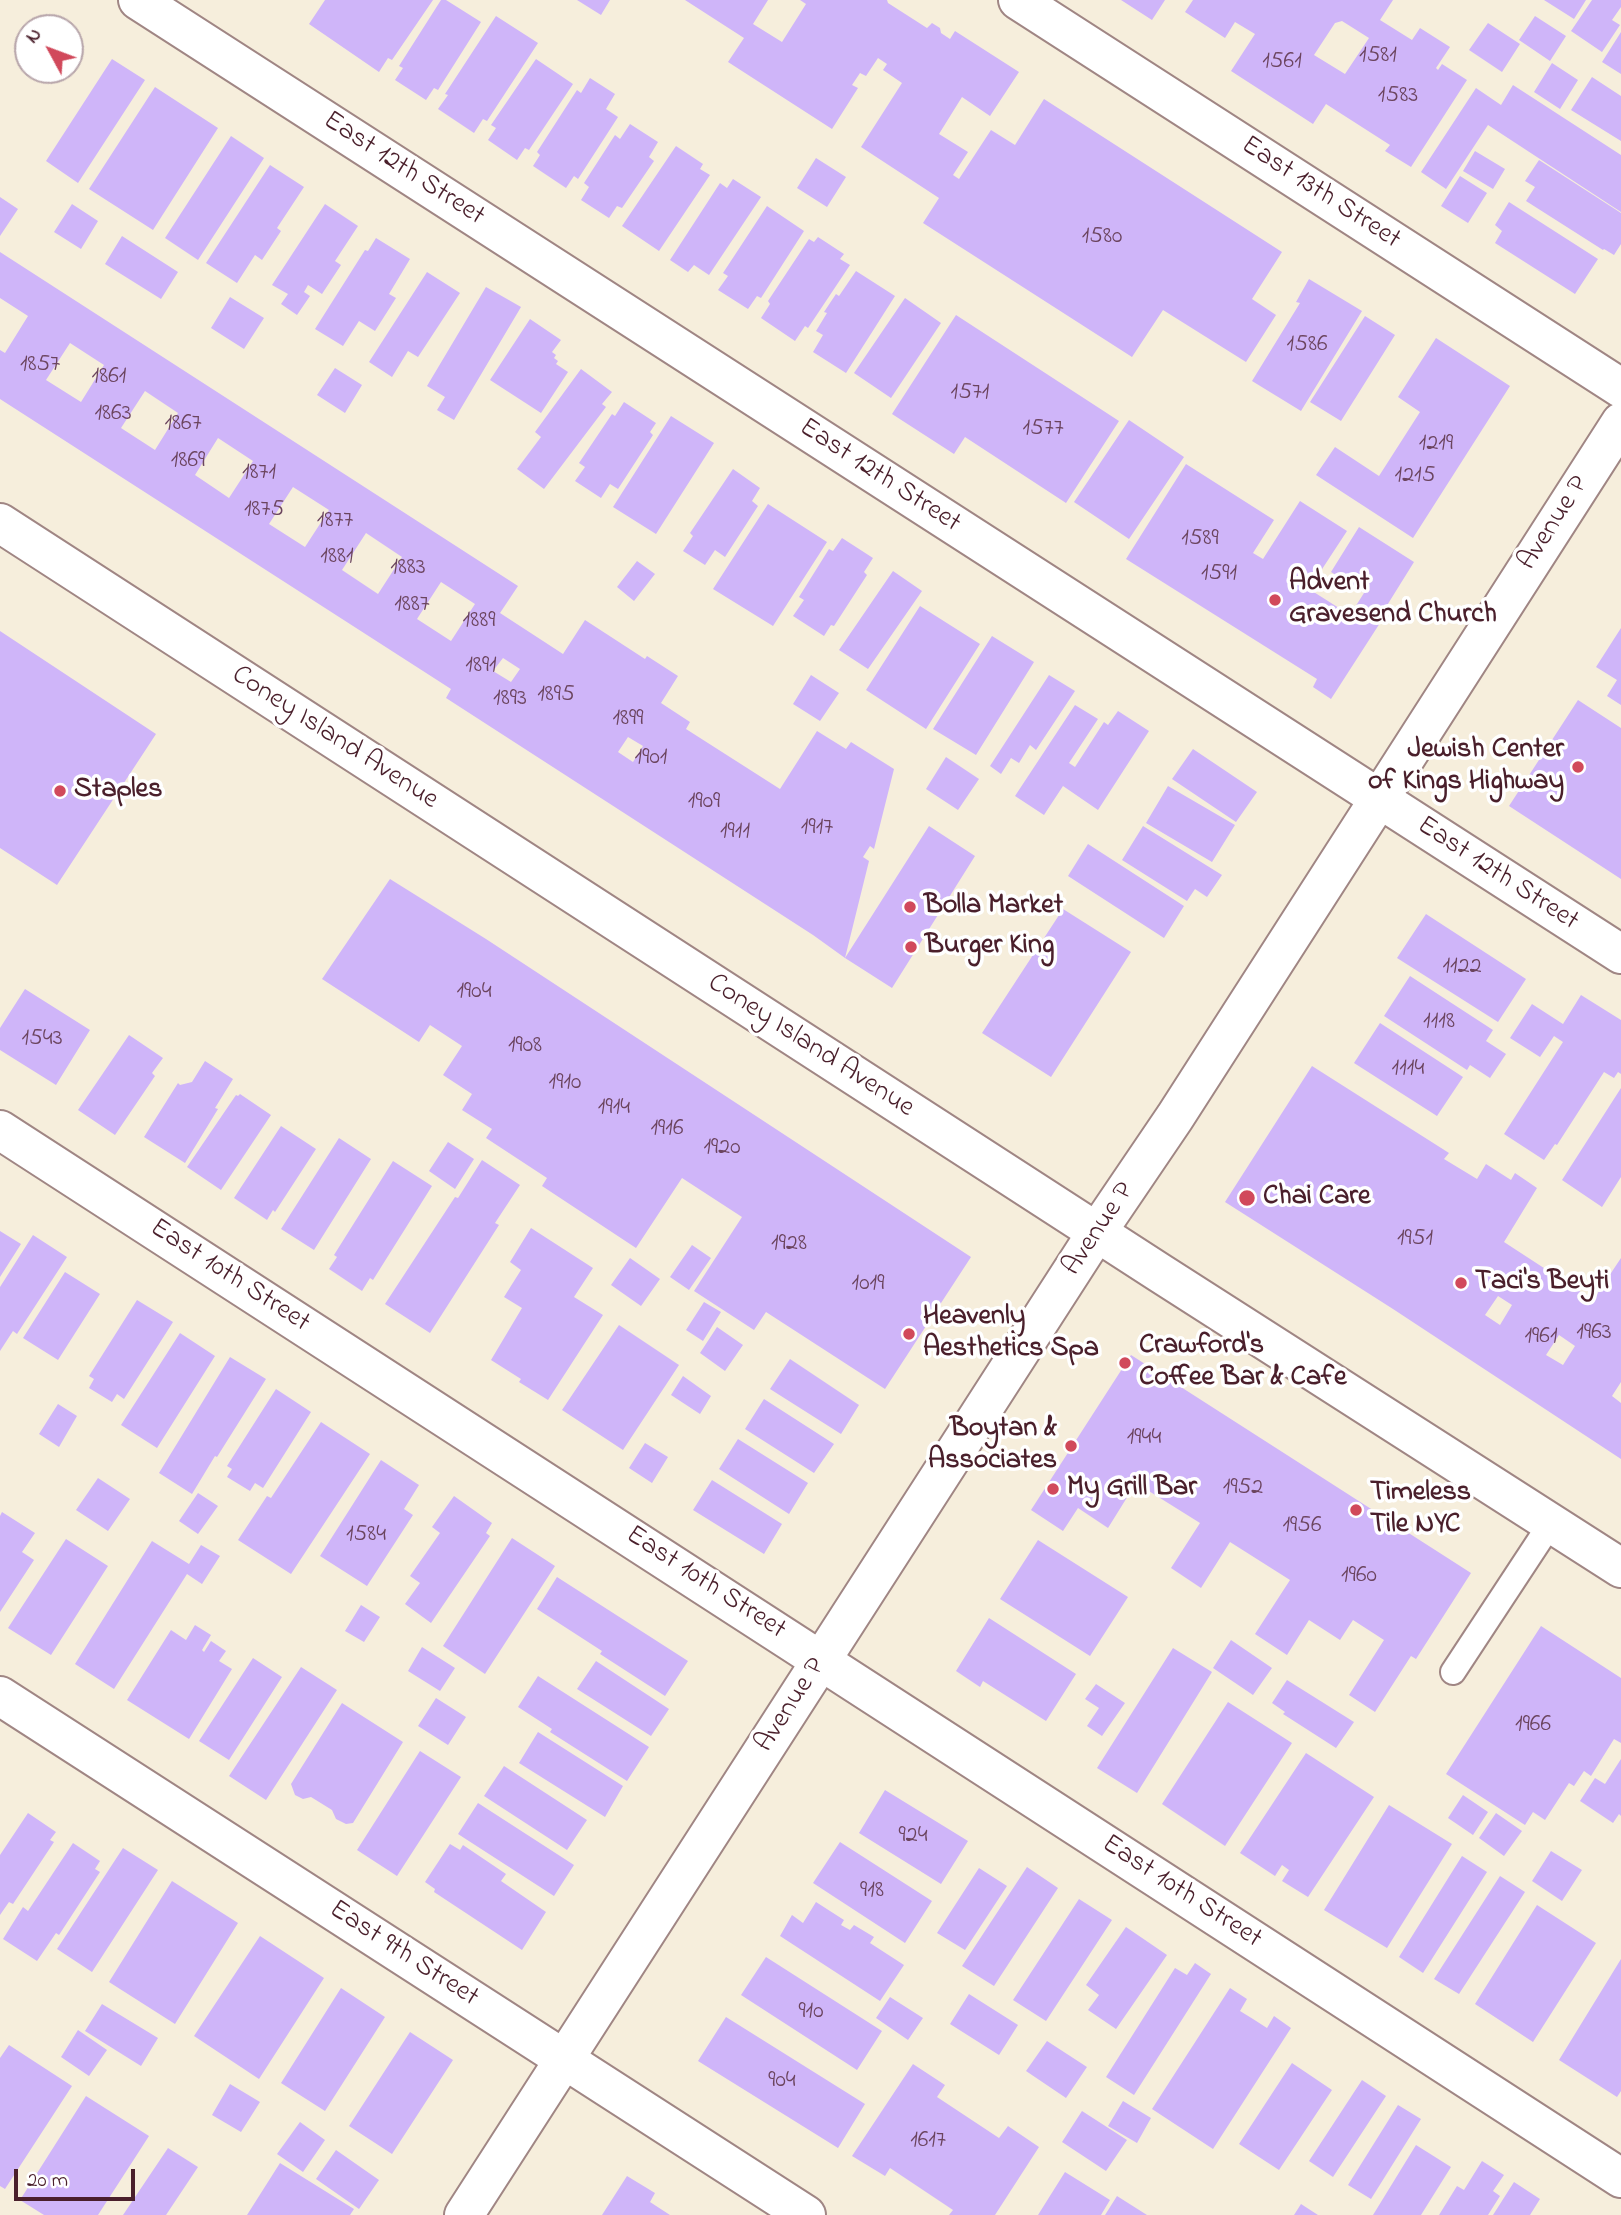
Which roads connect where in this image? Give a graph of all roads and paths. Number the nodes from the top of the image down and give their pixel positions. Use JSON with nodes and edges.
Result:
{"nodes":[{"id":1,"x":138,"y":0,"type":"edge"},
{"id":2,"x":1018,"y":0,"type":"edge"},
{"id":3,"x":1621,"y":388,"type":"edge"},
{"id":4,"x":1621,"y":422,"type":"edge"},
{"id":5,"x":0,"y":523,"type":"edge"},
{"id":6,"x":1379,"y":800,"type":"junction"},
{"id":7,"x":1621,"y":954,"type":"edge"},
{"id":8,"x":0,"y":1130,"type":"edge"},
{"id":9,"x":1097,"y":1232,"type":"junction"},
{"id":10,"x":1551,"y":1524,"type":"junction"},
{"id":11,"x":1621,"y":1568,"type":"edge"},
{"id":12,"x":822,"y":1660,"type":"junction"},
{"id":13,"x":1453,"y":1672,"type":"dead end"},
{"id":14,"x":0,"y":1696,"type":"edge"},
{"id":15,"x":564,"y":2059,"type":"junction"},
{"id":16,"x":1621,"y":2178,"type":"edge"},
{"id":17,"x":464,"y":2215,"type":"edge"},
{"id":18,"x":806,"y":2215,"type":"edge"}],
"edges":[{"from":1,"to":6,"type":"street","name":"East 12th Street"},
{"from":2,"to":3,"type":"street","name":"East 13th Street"},
{"from":4,"to":6,"type":"street","name":"Avenue P"},
{"from":5,"to":9,"type":"street","name":"Coney Island Avenue"},
{"from":6,"to":7,"type":"street","name":"East 12th Street"},
{"from":6,"to":9,"type":"street","name":"Avenue P"},
{"from":8,"to":12,"type":"street","name":"East 10th Street"},
{"from":9,"to":10,"type":"street","name":"Coney Island Avenue"},
{"from":9,"to":12,"type":"street","name":"Avenue P"},
{"from":10,"to":11,"type":"street","name":"Coney Island Avenue"},
{"from":10,"to":13,"type":"lane"},
{"from":12,"to":15,"type":"street","name":"Avenue P"},
{"from":12,"to":16,"type":"street","name":"East 10th Street"},
{"from":14,"to":15,"type":"street","name":"East 9th Street"},
{"from":15,"to":17,"type":"street","name":"Avenue P"},
{"from":15,"to":18,"type":"street","name":"East 9th Street"}]}
